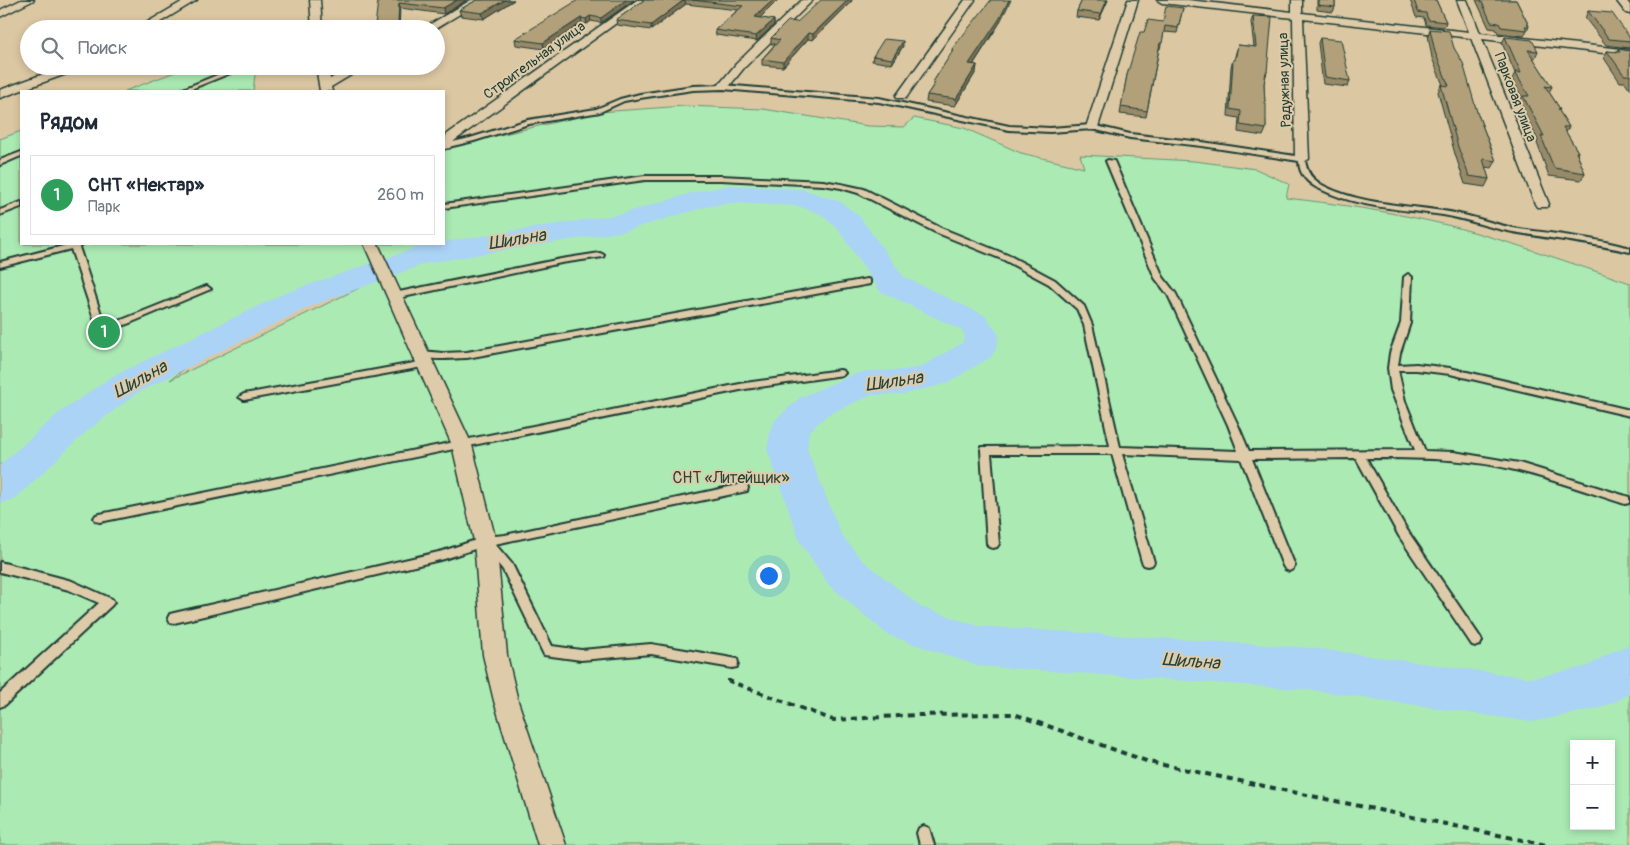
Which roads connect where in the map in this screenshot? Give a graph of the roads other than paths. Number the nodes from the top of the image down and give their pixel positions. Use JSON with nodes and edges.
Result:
{"nodes":[{"id":1,"x":30,"y":0,"type":"edge"},
{"id":2,"x":192,"y":0,"type":"edge"},
{"id":3,"x":315,"y":0,"type":"edge"},
{"id":4,"x":478,"y":0,"type":"edge"},
{"id":5,"x":643,"y":0,"type":"edge"},
{"id":6,"x":808,"y":0,"type":"edge"},
{"id":7,"x":970,"y":0,"type":"edge"},
{"id":8,"x":1133,"y":0,"type":"edge"},
{"id":9,"x":1162,"y":0,"type":"edge"},
{"id":10,"x":1297,"y":0,"type":"edge"},
{"id":11,"x":1462,"y":0,"type":"edge"},
{"id":12,"x":1621,"y":0,"type":"edge"},
{"id":13,"x":1630,"y":11,"type":"edge"},
{"id":14,"x":0,"y":14,"type":"edge"},
{"id":15,"x":1297,"y":15,"type":"junction"},
{"id":16,"x":157,"y":20,"type":"edge"},
{"id":17,"x":316,"y":20,"type":"edge"},
{"id":18,"x":443,"y":20,"type":"edge"},
{"id":19,"x":1476,"y":37,"type":"junction"},
{"id":20,"x":1630,"y":53,"type":"edge"},
{"id":21,"x":55,"y":75,"type":"edge"},
{"id":22,"x":222,"y":75,"type":"edge"},
{"id":23,"x":324,"y":75,"type":"edge"},
{"id":24,"x":347,"y":75,"type":"edge"},
{"id":25,"x":723,"y":87,"type":"junction"},
{"id":26,"x":326,"y":89,"type":"edge"},
{"id":27,"x":184,"y":90,"type":"edge"},
{"id":28,"x":0,"y":94,"type":"edge"},
{"id":29,"x":902,"y":96,"type":"dead end"},
{"id":30,"x":1092,"y":127,"type":"junction"},
{"id":31,"x":445,"y":145,"type":"edge"},
{"id":32,"x":445,"y":146,"type":"edge"},
{"id":33,"x":20,"y":154,"type":"edge"},
{"id":34,"x":1302,"y":159,"type":"junction"},
{"id":35,"x":1110,"y":161,"type":"dead end"},
{"id":36,"x":0,"y":163,"type":"edge"},
{"id":37,"x":20,"y":204,"type":"edge"},
{"id":38,"x":1542,"y":204,"type":"dead end"},
{"id":39,"x":445,"y":206,"type":"edge"},
{"id":40,"x":0,"y":213,"type":"edge"},
{"id":41,"x":73,"y":245,"type":"edge"},
{"id":42,"x":77,"y":245,"type":"edge"},
{"id":43,"x":371,"y":245,"type":"edge"},
{"id":44,"x":1630,"y":250,"type":"edge"},
{"id":45,"x":600,"y":255,"type":"dead end"},
{"id":46,"x":0,"y":265,"type":"edge"},
{"id":47,"x":1408,"y":277,"type":"dead end"},
{"id":48,"x":867,"y":282,"type":"dead end"},
{"id":49,"x":207,"y":289,"type":"dead end"},
{"id":50,"x":392,"y":292,"type":"junction"},
{"id":51,"x":423,"y":359,"type":"junction"},
{"id":52,"x":1393,"y":368,"type":"junction"},
{"id":53,"x":840,"y":373,"type":"dead end"},
{"id":54,"x":244,"y":397,"type":"dead end"},
{"id":55,"x":1630,"y":413,"type":"edge"},
{"id":56,"x":462,"y":445,"type":"junction"},
{"id":57,"x":1116,"y":450,"type":"junction"},
{"id":58,"x":1421,"y":454,"type":"junction"},
{"id":59,"x":1243,"y":455,"type":"junction"},
{"id":60,"x":1360,"y":456,"type":"junction"},
{"id":61,"x":743,"y":488,"type":"dead end"},
{"id":62,"x":1625,"y":500,"type":"dead end"},
{"id":63,"x":100,"y":518,"type":"dead end"},
{"id":64,"x":486,"y":541,"type":"junction"},
{"id":65,"x":993,"y":544,"type":"dead end"},
{"id":66,"x":1148,"y":562,"type":"dead end"},
{"id":67,"x":1289,"y":566,"type":"dead end"},
{"id":68,"x":2,"y":570,"type":"edge"},
{"id":69,"x":174,"y":618,"type":"dead end"},
{"id":70,"x":1476,"y":641,"type":"dead end"},
{"id":71,"x":732,"y":663,"type":"road end"},
{"id":72,"x":0,"y":701,"type":"edge"},
{"id":73,"x":552,"y":845,"type":"edge"}],
"edges":[{"from":1,"to":14,"type":"street"},
{"from":2,"to":16,"type":"street"},
{"from":3,"to":17,"type":"street"},
{"from":4,"to":18,"type":"street"},
{"from":5,"to":31,"type":"street","name":"Строительная улица"},
{"from":6,"to":25,"type":"street"},
{"from":7,"to":29,"type":"street"},
{"from":8,"to":30,"type":"street"},
{"from":9,"to":15,"type":"street"},
{"from":10,"to":15,"type":"street","name":"Радужная улица"},
{"from":11,"to":19,"type":"street","name":"Парковая улица"},
{"from":12,"to":13,"type":"street"},
{"from":15,"to":19,"type":"street"},
{"from":15,"to":34,"type":"street","name":"Радужная улица"},
{"from":19,"to":20,"type":"street"},
{"from":19,"to":38,"type":"street","name":"Парковая улица"},
{"from":21,"to":28,"type":"street"},
{"from":22,"to":27,"type":"lane"},
{"from":23,"to":26,"type":"street"},
{"from":24,"to":26,"type":"street"},
{"from":25,"to":30,"type":"lane"},
{"from":25,"to":32,"type":"lane"},
{"from":30,"to":34,"type":"lane"},
{"from":33,"to":36,"type":"lane"},
{"from":34,"to":44,"type":"lane"},
{"from":35,"to":59,"type":"lane"},
{"from":37,"to":40,"type":"lane"},
{"from":39,"to":57,"type":"lane"},
{"from":41,"to":46,"type":"lane"},
{"from":42,"to":49,"type":"lane"},
{"from":43,"to":50,"type":"street"},
{"from":45,"to":50,"type":"lane"},
{"from":47,"to":52,"type":"lane"},
{"from":48,"to":51,"type":"lane"},
{"from":50,"to":51,"type":"street"},
{"from":51,"to":54,"type":"lane"},
{"from":51,"to":56,"type":"street"},
{"from":52,"to":55,"type":"lane"},
{"from":52,"to":58,"type":"lane"},
{"from":53,"to":56,"type":"lane"},
{"from":56,"to":63,"type":"lane"},
{"from":56,"to":64,"type":"street"},
{"from":57,"to":59,"type":"lane"},
{"from":57,"to":65,"type":"lane"},
{"from":57,"to":66,"type":"lane"},
{"from":58,"to":60,"type":"lane"},
{"from":58,"to":62,"type":"lane"},
{"from":59,"to":60,"type":"lane"},
{"from":59,"to":67,"type":"lane"},
{"from":60,"to":70,"type":"lane"},
{"from":61,"to":64,"type":"lane"},
{"from":64,"to":69,"type":"lane"},
{"from":64,"to":71,"type":"lane"},
{"from":64,"to":73,"type":"street"},
{"from":68,"to":72,"type":"lane"}]}
